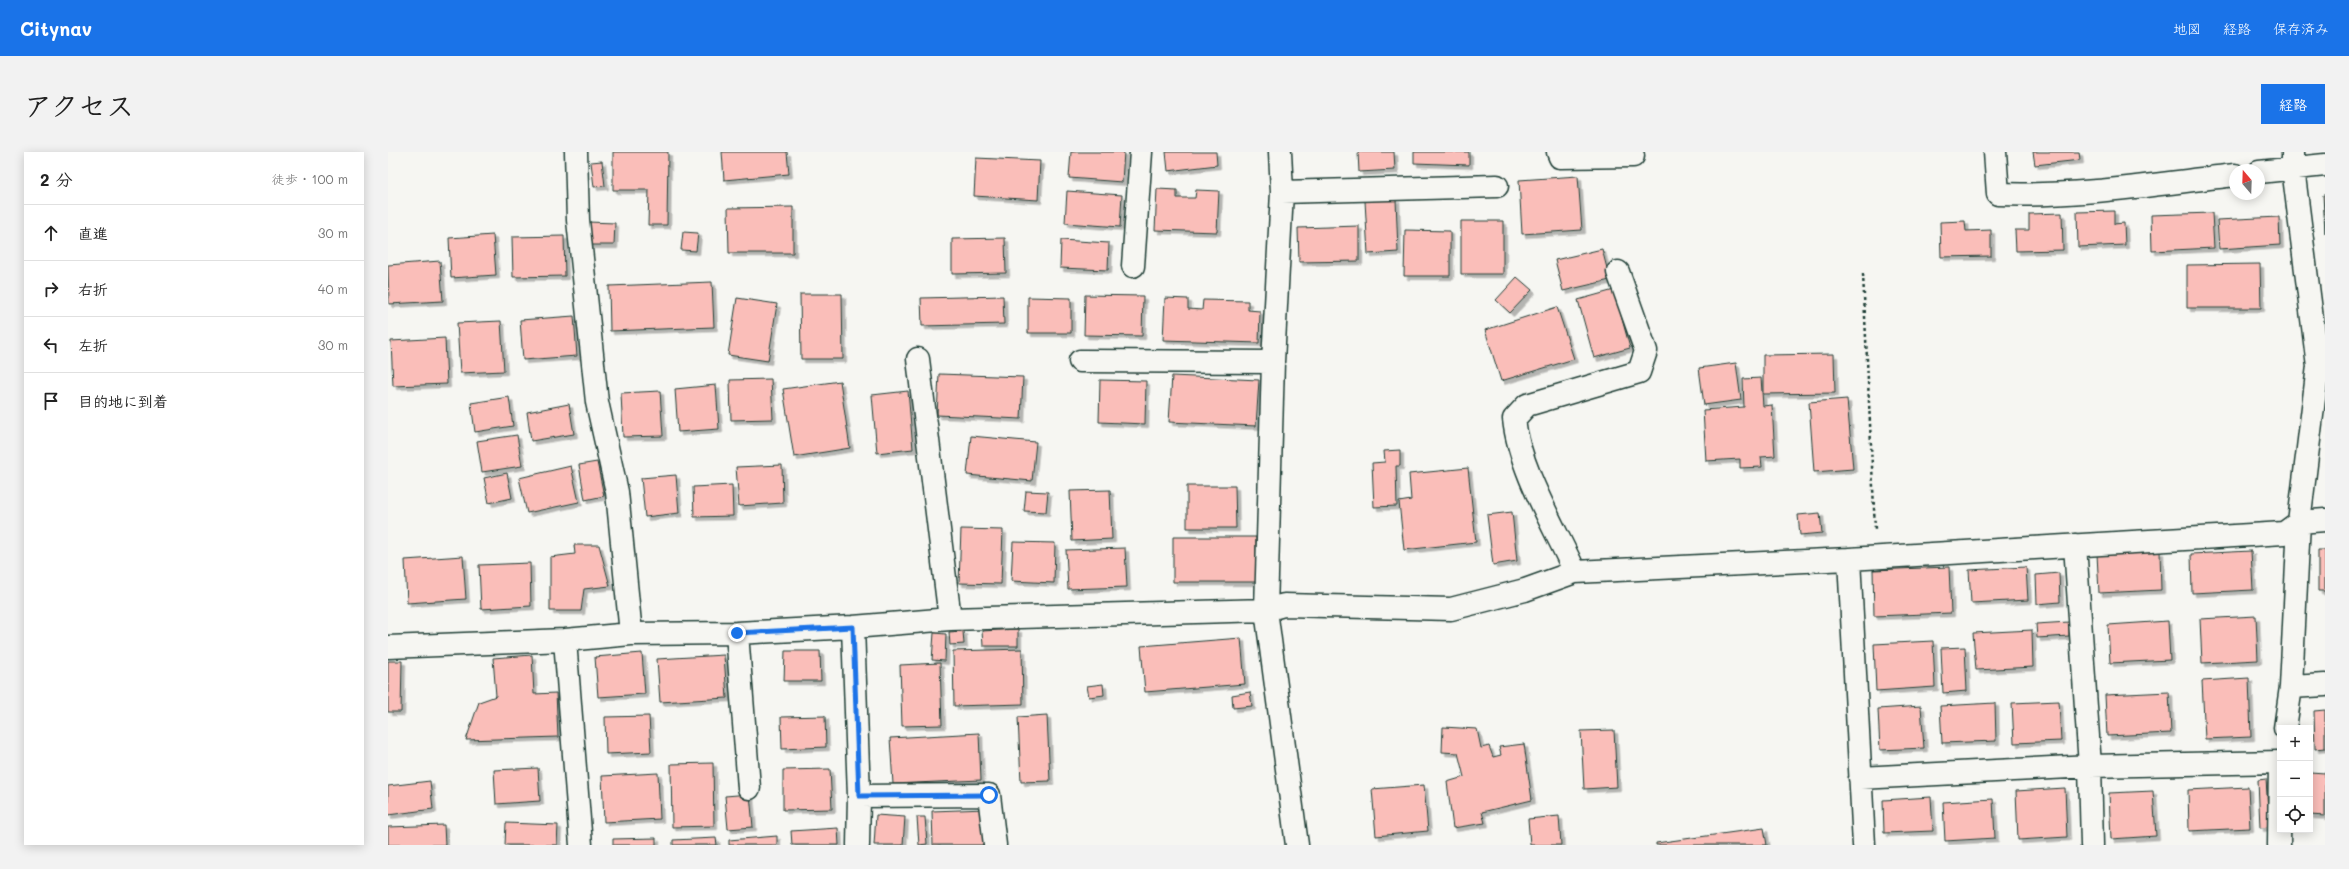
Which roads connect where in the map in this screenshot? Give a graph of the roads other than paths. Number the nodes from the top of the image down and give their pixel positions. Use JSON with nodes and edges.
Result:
{"nodes":[{"id":1,"x":576,"y":152,"type":"edge"},
{"id":2,"x":1141,"y":152,"type":"edge"},
{"id":3,"x":1280,"y":152,"type":"edge"},
{"id":4,"x":1558,"y":152,"type":"edge"},
{"id":5,"x":1995,"y":152,"type":"edge"},
{"id":6,"x":1633,"y":156,"type":"dead end"},
{"id":7,"x":2293,"y":160,"type":"edge"},
{"id":8,"x":2325,"y":165,"type":"edge"},
{"id":9,"x":2265,"y":170,"type":"edge"},
{"id":10,"x":2229,"y":176,"type":"edge"},
{"id":11,"x":1497,"y":186,"type":"dead end"},
{"id":12,"x":1282,"y":192,"type":"junction"},
{"id":13,"x":1133,"y":266,"type":"dead end"},
{"id":14,"x":1618,"y":272,"type":"dead end"},
{"id":15,"x":918,"y":359,"type":"dead end"},
{"id":16,"x":1080,"y":361,"type":"dead end"},
{"id":17,"x":1273,"y":362,"type":"junction"},
{"id":18,"x":2325,"y":520,"type":"edge"},
{"id":19,"x":2299,"y":522,"type":"junction"},
{"id":20,"x":2075,"y":545,"type":"junction"},
{"id":21,"x":1849,"y":559,"type":"junction"},
{"id":22,"x":1575,"y":572,"type":"junction"},
{"id":23,"x":1266,"y":610,"type":"junction"},
{"id":24,"x":950,"y":619,"type":"junction"},
{"id":25,"x":853,"y":627,"type":"junction"},
{"id":26,"x":737,"y":633,"type":"junction"},
{"id":27,"x":631,"y":634,"type":"junction"},
{"id":28,"x":565,"y":640,"type":"junction"},
{"id":29,"x":388,"y":647,"type":"edge"},
{"id":30,"x":2325,"y":685,"type":"edge"},
{"id":31,"x":2291,"y":687,"type":"junction"},
{"id":32,"x":2285,"y":725,"type":"edge"},
{"id":33,"x":2277,"y":762,"type":"edge"},
{"id":34,"x":2090,"y":766,"type":"junction"},
{"id":35,"x":1860,"y":778,"type":"junction"},
{"id":36,"x":749,"y":788,"type":"dead end"},
{"id":37,"x":859,"y":796,"type":"junction"},
{"id":38,"x":2280,"y":797,"type":"edge"},
{"id":39,"x":581,"y":845,"type":"edge"},
{"id":40,"x":858,"y":845,"type":"edge"},
{"id":41,"x":995,"y":845,"type":"edge"},
{"id":42,"x":1297,"y":845,"type":"edge"},
{"id":43,"x":1864,"y":845,"type":"edge"},
{"id":44,"x":2092,"y":845,"type":"edge"},
{"id":45,"x":2279,"y":845,"type":"edge"}],
"edges":[{"from":1,"to":27,"type":"street"},
{"from":2,"to":13,"type":"street"},
{"from":3,"to":12,"type":"street"},
{"from":4,"to":6,"type":"street"},
{"from":5,"to":10,"type":"street"},
{"from":7,"to":8,"type":"street"},
{"from":7,"to":9,"type":"street"},
{"from":7,"to":19,"type":"street"},
{"from":11,"to":12,"type":"street"},
{"from":12,"to":17,"type":"street"},
{"from":14,"to":22,"type":"street"},
{"from":15,"to":24,"type":"street"},
{"from":16,"to":17,"type":"street"},
{"from":17,"to":23,"type":"street"},
{"from":18,"to":19,"type":"street"},
{"from":19,"to":20,"type":"street"},
{"from":19,"to":31,"type":"street"},
{"from":20,"to":21,"type":"street"},
{"from":20,"to":34,"type":"street"},
{"from":21,"to":22,"type":"street"},
{"from":21,"to":35,"type":"street"},
{"from":22,"to":23,"type":"street"},
{"from":23,"to":24,"type":"street"},
{"from":23,"to":42,"type":"street"},
{"from":24,"to":25,"type":"street"},
{"from":25,"to":26,"type":"street"},
{"from":25,"to":37,"type":"street"},
{"from":26,"to":27,"type":"street"},
{"from":26,"to":36,"type":"street"},
{"from":27,"to":28,"type":"street"},
{"from":28,"to":29,"type":"street"},
{"from":28,"to":39,"type":"street"},
{"from":30,"to":31,"type":"street"},
{"from":31,"to":32,"type":"street"},
{"from":33,"to":34,"type":"street"},
{"from":34,"to":35,"type":"street"},
{"from":34,"to":44,"type":"street"},
{"from":35,"to":43,"type":"street"},
{"from":37,"to":40,"type":"street"},
{"from":37,"to":41,"type":"street"},
{"from":38,"to":45,"type":"street"}]}
